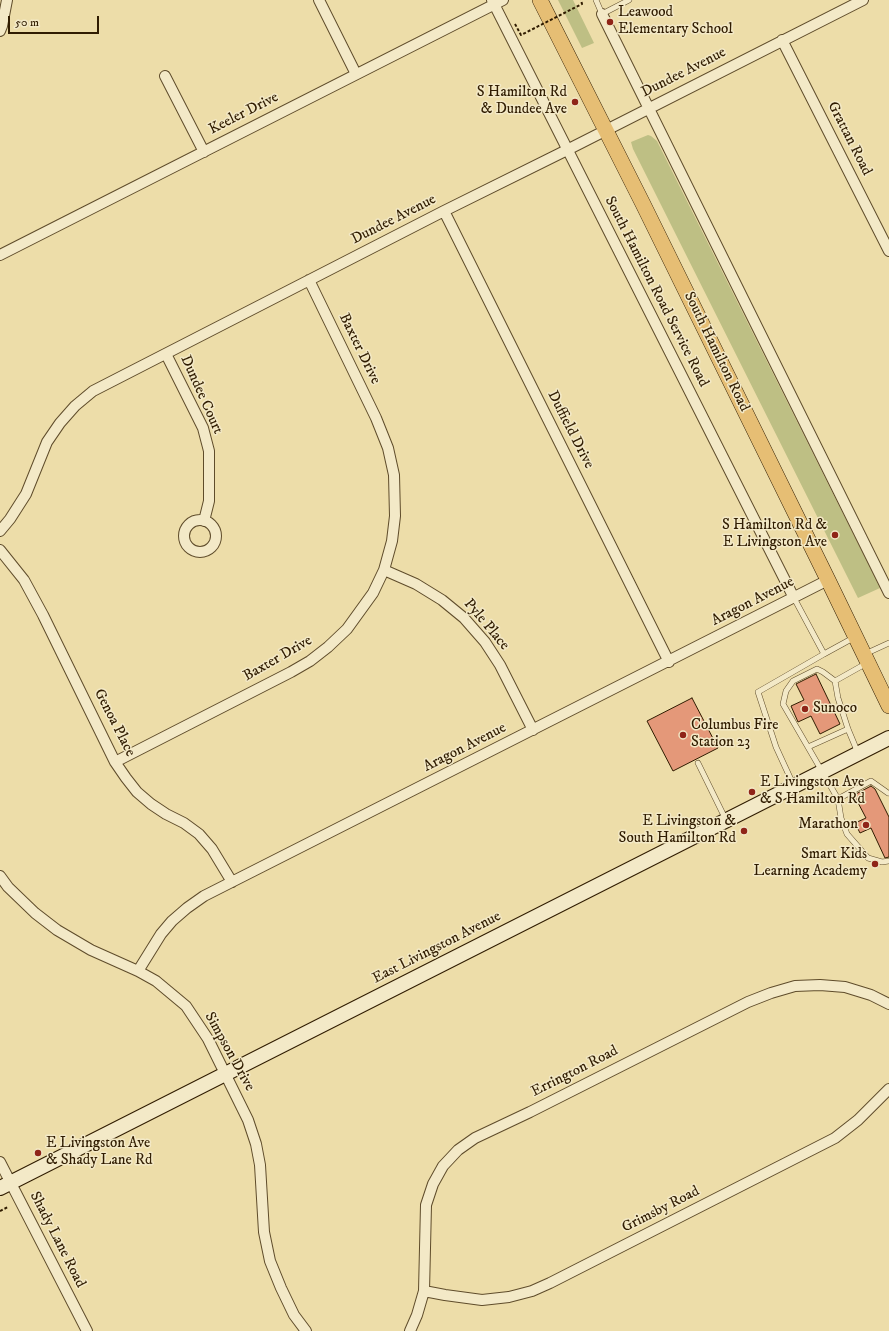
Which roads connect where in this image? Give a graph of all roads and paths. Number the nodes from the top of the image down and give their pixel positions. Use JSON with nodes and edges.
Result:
{"nodes":[{"id":1,"x":7,"y":0,"type":"edge"},
{"id":2,"x":319,"y":0,"type":"edge"},
{"id":3,"x":540,"y":0,"type":"edge"},
{"id":4,"x":581,"y":0,"type":"edge"},
{"id":5,"x":596,"y":0,"type":"edge"},
{"id":6,"x":629,"y":0,"type":"edge"},
{"id":7,"x":863,"y":0,"type":"edge"},
{"id":8,"x":496,"y":1,"type":"edge"},
{"id":9,"x":602,"y":14,"type":"junction"},
{"id":10,"x":515,"y":24,"type":"dead end"},
{"id":11,"x":0,"y":31,"type":"edge"},
{"id":12,"x":782,"y":40,"type":"junction"},
{"id":13,"x":356,"y":74,"type":"junction"},
{"id":14,"x":165,"y":76,"type":"dead end"},
{"id":15,"x":648,"y":108,"type":"junction"},
{"id":16,"x":606,"y":130,"type":"junction"},
{"id":17,"x":567,"y":150,"type":"junction"},
{"id":18,"x":204,"y":152,"type":"junction"},
{"id":19,"x":444,"y":211,"type":"junction"},
{"id":20,"x":889,"y":251,"type":"edge"},
{"id":21,"x":0,"y":256,"type":"edge"},
{"id":22,"x":309,"y":280,"type":"junction"},
{"id":23,"x":166,"y":354,"type":"junction"},
{"id":24,"x":204,"y":521,"type":"dead end"},
{"id":25,"x":0,"y":531,"type":"edge"},
{"id":26,"x":0,"y":550,"type":"edge"},
{"id":27,"x":384,"y":570,"type":"junction"},
{"id":28,"x":828,"y":580,"type":"junction"},
{"id":29,"x":889,"y":593,"type":"edge"},
{"id":30,"x":794,"y":598,"type":"junction"},
{"id":31,"x":856,"y":636,"type":"junction"},
{"id":32,"x":889,"y":643,"type":"edge"},
{"id":33,"x":824,"y":654,"type":"junction"},
{"id":34,"x":866,"y":658,"type":"junction"},
{"id":35,"x":669,"y":662,"type":"junction"},
{"id":36,"x":835,"y":682,"type":"junction"},
{"id":37,"x":889,"y":706,"type":"edge"},
{"id":38,"x":848,"y":729,"type":"junction"},
{"id":39,"x":533,"y":730,"type":"junction"},
{"id":40,"x":889,"y":738,"type":"edge"},
{"id":41,"x":808,"y":747,"type":"junction"},
{"id":42,"x":859,"y":754,"type":"junction"},
{"id":43,"x":115,"y":762,"type":"junction"},
{"id":44,"x":698,"y":763,"type":"dead end"},
{"id":45,"x":823,"y":772,"type":"junction"},
{"id":46,"x":794,"y":786,"type":"junction"},
{"id":47,"x":889,"y":794,"type":"edge"},
{"id":48,"x":838,"y":799,"type":"junction"},
{"id":49,"x":726,"y":821,"type":"junction"},
{"id":50,"x":889,"y":860,"type":"edge"},
{"id":51,"x":0,"y":876,"type":"edge"},
{"id":52,"x":232,"y":882,"type":"junction"},
{"id":53,"x":138,"y":971,"type":"junction"},
{"id":54,"x":889,"y":1004,"type":"edge"},
{"id":55,"x":225,"y":1073,"type":"junction"},
{"id":56,"x":889,"y":1090,"type":"edge"},
{"id":57,"x":0,"y":1162,"type":"edge"},
{"id":58,"x":6,"y":1185,"type":"edge"},
{"id":59,"x":8,"y":1207,"type":"dead end"},
{"id":60,"x":0,"y":1211,"type":"edge"},
{"id":61,"x":424,"y":1291,"type":"junction"},
{"id":62,"x":87,"y":1331,"type":"edge"},
{"id":63,"x":306,"y":1331,"type":"edge"},
{"id":64,"x":410,"y":1331,"type":"edge"}],
"edges":[{"from":1,"to":11,"type":"street"},
{"from":2,"to":13,"type":"street"},
{"from":3,"to":16,"type":"main road","name":"South Hamilton Road"},
{"from":4,"to":10,"type":"path","bridge":true},
{"from":5,"to":9,"type":"lane"},
{"from":6,"to":9,"type":"lane"},
{"from":7,"to":12,"type":"street","name":"Dundee Avenue"},
{"from":8,"to":13,"type":"street","name":"Keeler Drive"},
{"from":8,"to":17,"type":"street","name":"South Hamilton Road Service Road"},
{"from":9,"to":15,"type":"street"},
{"from":12,"to":15,"type":"street","name":"Dundee Avenue"},
{"from":12,"to":20,"type":"street","name":"Grattan Road"},
{"from":13,"to":18,"type":"street","name":"Keeler Drive"},
{"from":14,"to":18,"type":"street"},
{"from":15,"to":16,"type":"street","name":"Dundee Avenue"},
{"from":15,"to":29,"type":"street"},
{"from":16,"to":17,"type":"street","name":"Dundee Avenue"},
{"from":16,"to":28,"type":"main road","name":"South Hamilton Road"},
{"from":17,"to":19,"type":"street","name":"Dundee Avenue"},
{"from":17,"to":30,"type":"street","name":"South Hamilton Road Service Road"},
{"from":18,"to":21,"type":"street","name":"Keeler Drive"},
{"from":19,"to":22,"type":"street","name":"Dundee Avenue"},
{"from":19,"to":35,"type":"street","name":"Duffield Drive"},
{"from":22,"to":23,"type":"street","name":"Dundee Avenue"},
{"from":22,"to":27,"type":"street","name":"Baxter Drive"},
{"from":23,"to":24,"type":"street","name":"Dundee Court"},
{"from":23,"to":25,"type":"street","name":"Dundee Avenue"},
{"from":26,"to":43,"type":"street","name":"Genoa Place"},
{"from":27,"to":39,"type":"street","name":"Pyle Place"},
{"from":27,"to":43,"type":"street","name":"Baxter Drive"},
{"from":28,"to":30,"type":"street","name":"Aragon Avenue"},
{"from":28,"to":31,"type":"main road","name":"South Hamilton Road"},
{"from":30,"to":33,"type":"lane"},
{"from":30,"to":35,"type":"street","name":"Aragon Avenue"},
{"from":31,"to":33,"type":"lane"},
{"from":31,"to":34,"type":"main road","name":"South Hamilton Road"},
{"from":32,"to":34,"type":"lane"},
{"from":33,"to":46,"type":"lane"},
{"from":34,"to":36,"type":"lane"},
{"from":34,"to":37,"type":"main road","name":"South Hamilton Road"},
{"from":35,"to":39,"type":"street","name":"Aragon Avenue"},
{"from":36,"to":38,"type":"lane"},
{"from":36,"to":41,"type":"lane"},
{"from":38,"to":41,"type":"lane"},
{"from":38,"to":42,"type":"lane"},
{"from":39,"to":52,"type":"street","name":"Aragon Avenue"},
{"from":40,"to":42,"type":"main road","name":"East Livingston Avenue"},
{"from":41,"to":45,"type":"lane"},
{"from":42,"to":45,"type":"main road","name":"East Livingston Avenue"},
{"from":43,"to":52,"type":"street","name":"Genoa Place"},
{"from":44,"to":49,"type":"lane"},
{"from":45,"to":46,"type":"main road","name":"East Livingston Avenue"},
{"from":45,"to":48,"type":"lane"},
{"from":46,"to":49,"type":"main road","name":"East Livingston Avenue"},
{"from":47,"to":48,"type":"lane"},
{"from":48,"to":50,"type":"lane"},
{"from":49,"to":55,"type":"main road","name":"East Livingston Avenue"},
{"from":51,"to":53,"type":"street","name":"Simpson Drive"},
{"from":52,"to":53,"type":"street","name":"Aragon Avenue"},
{"from":53,"to":55,"type":"street","name":"Simpson Drive"},
{"from":54,"to":61,"type":"street","name":"Errington Road"},
{"from":55,"to":58,"type":"main road","name":"East Livingston Avenue"},
{"from":55,"to":63,"type":"street","name":"Simpson Drive"},
{"from":56,"to":61,"type":"street","name":"Grimsby Road"},
{"from":57,"to":58,"type":"street","name":"Shady Lane Road"},
{"from":58,"to":62,"type":"street","name":"Shady Lane Road"},
{"from":59,"to":60,"type":"path"},
{"from":61,"to":64,"type":"street","name":"Errington Road"}]}
